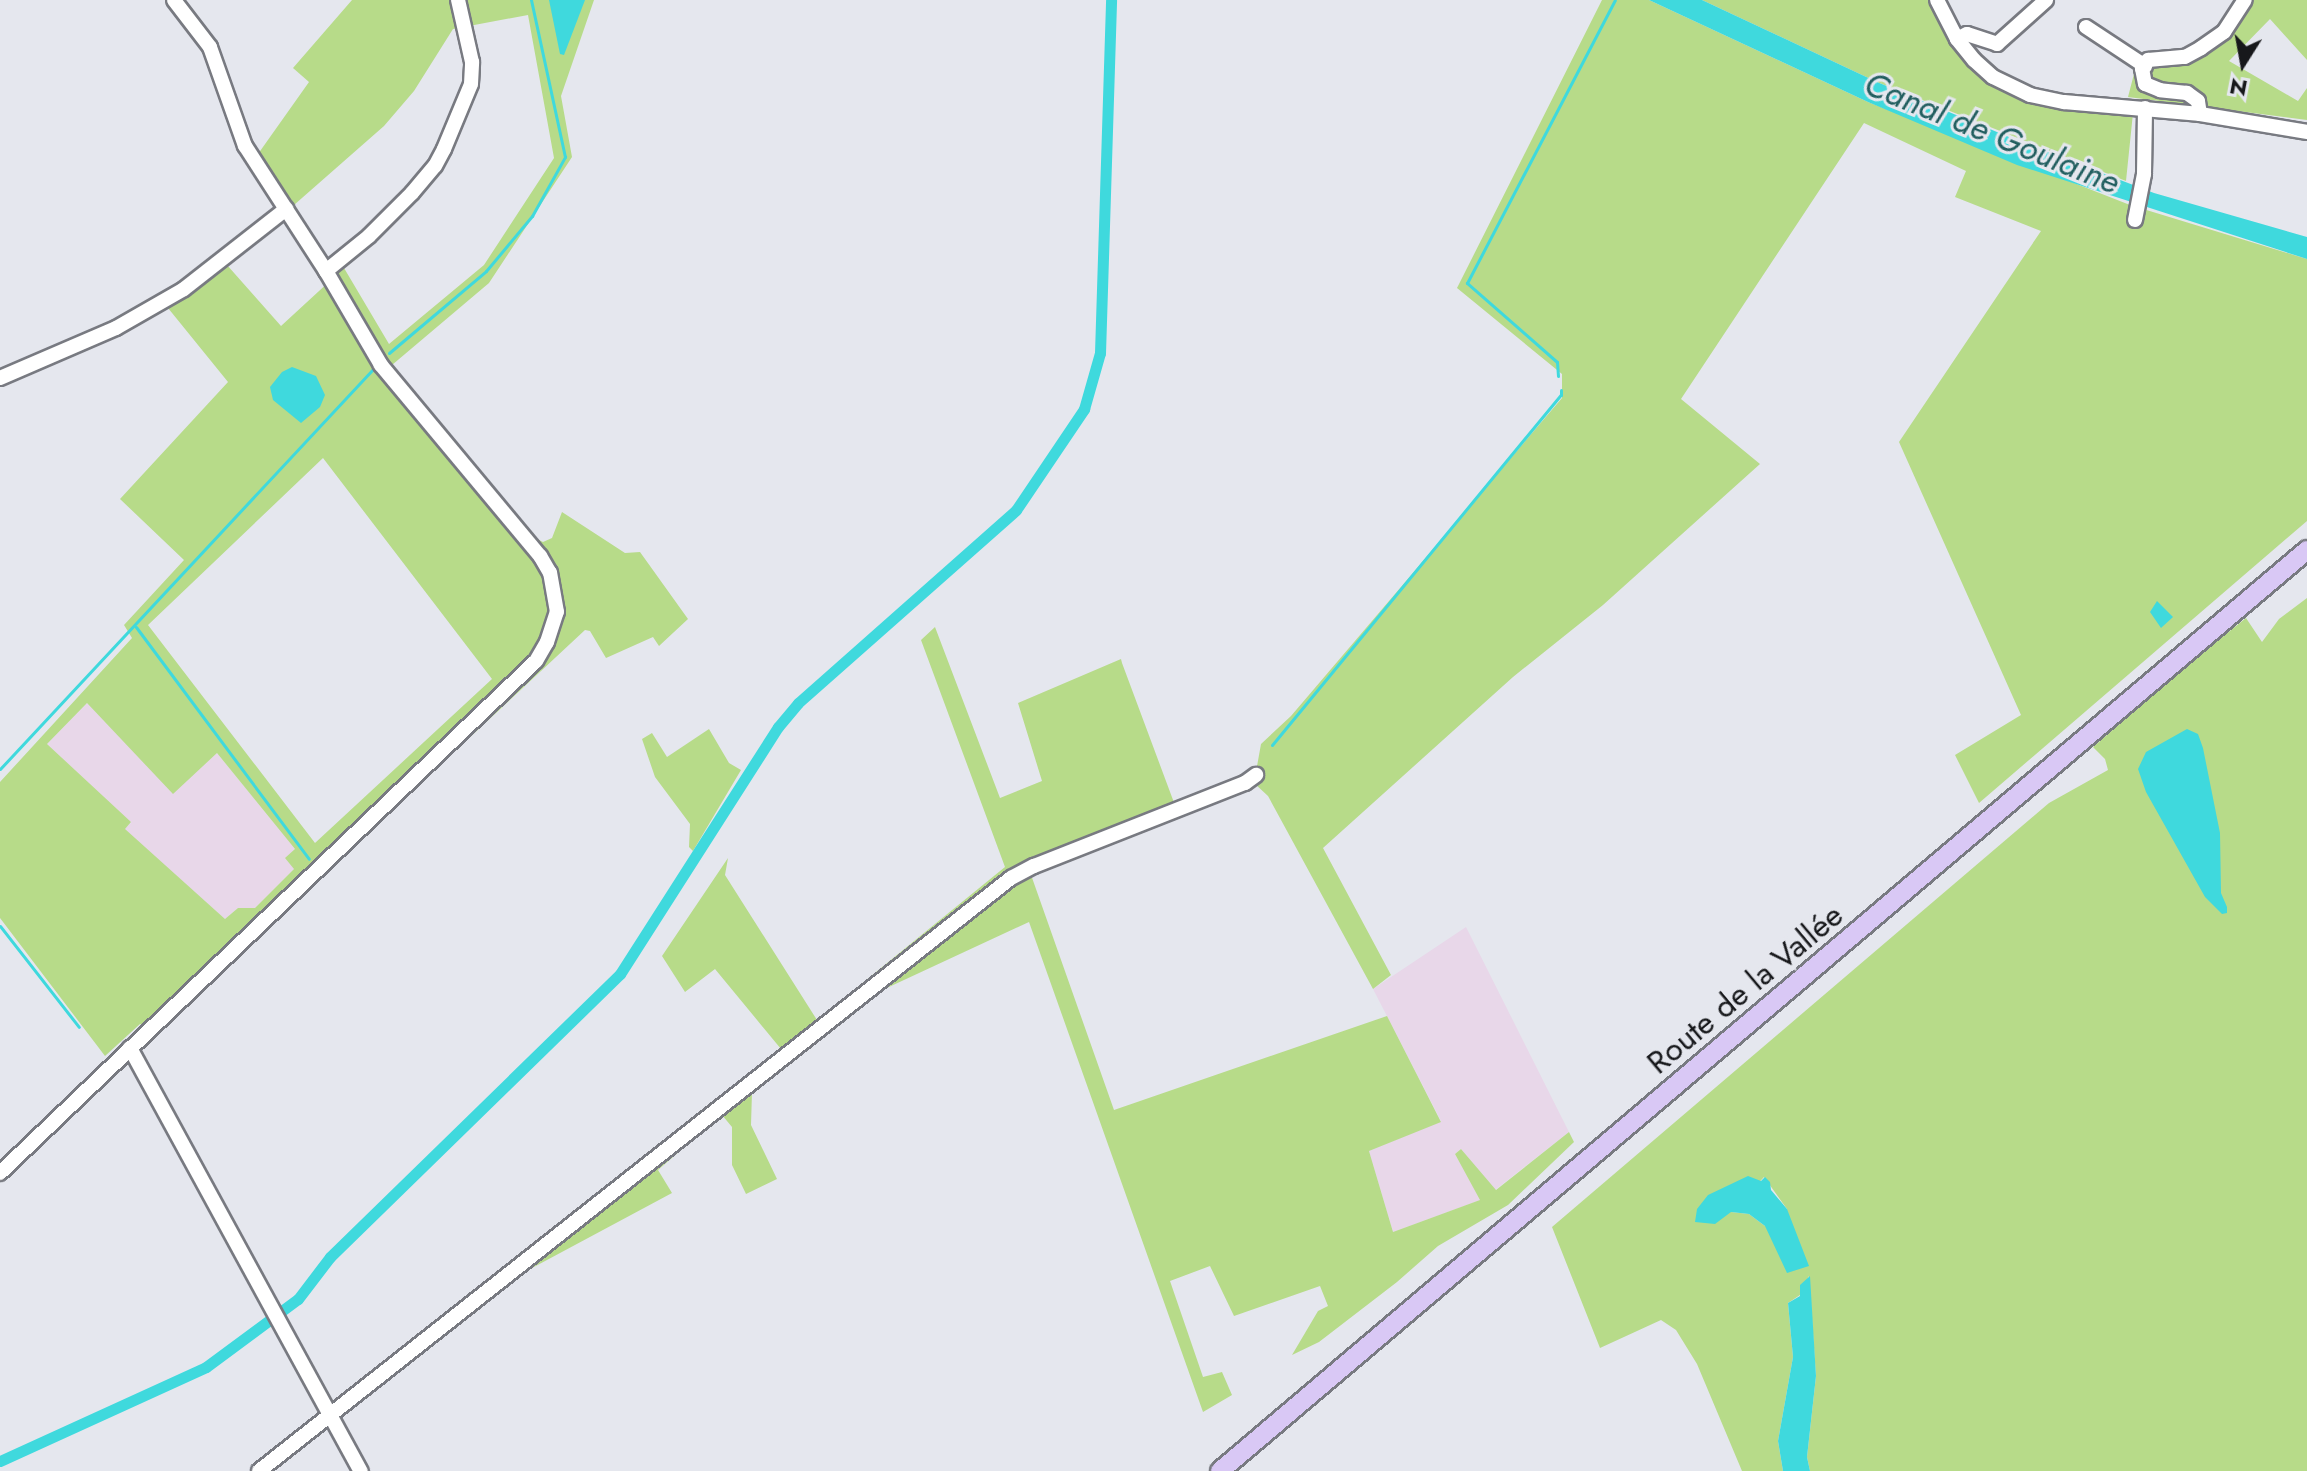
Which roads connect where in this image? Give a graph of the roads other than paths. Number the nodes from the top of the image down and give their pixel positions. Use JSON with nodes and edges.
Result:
{"nodes":[{"id":1,"x":174,"y":0,"type":"edge"},
{"id":2,"x":458,"y":0,"type":"edge"},
{"id":3,"x":1937,"y":0,"type":"edge"},
{"id":4,"x":2046,"y":0,"type":"edge"},
{"id":5,"x":2245,"y":0,"type":"edge"},
{"id":6,"x":2086,"y":27,"type":"dead end"},
{"id":7,"x":1957,"y":39,"type":"junction"},
{"id":8,"x":2145,"y":66,"type":"junction"},
{"id":9,"x":2145,"y":108,"type":"junction"},
{"id":10,"x":2200,"y":114,"type":"junction"},
{"id":11,"x":2307,"y":132,"type":"edge"},
{"id":12,"x":286,"y":209,"type":"junction"},
{"id":13,"x":2136,"y":217,"type":"dead end"},
{"id":14,"x":326,"y":271,"type":"junction"},
{"id":15,"x":0,"y":378,"type":"edge"},
{"id":16,"x":2307,"y":550,"type":"edge"},
{"id":17,"x":1256,"y":775,"type":"dead end"},
{"id":18,"x":130,"y":1048,"type":"junction"},
{"id":19,"x":0,"y":1173,"type":"edge"},
{"id":20,"x":331,"y":1415,"type":"junction"},
{"id":21,"x":259,"y":1471,"type":"edge"},
{"id":22,"x":361,"y":1471,"type":"edge"},
{"id":23,"x":1220,"y":1471,"type":"edge"}],
"edges":[{"from":1,"to":12,"type":"street"},
{"from":2,"to":14,"type":"street"},
{"from":3,"to":7,"type":"street"},
{"from":4,"to":7,"type":"street"},
{"from":5,"to":8,"type":"street"},
{"from":6,"to":8,"type":"street"},
{"from":7,"to":9,"type":"street"},
{"from":8,"to":10,"type":"street"},
{"from":9,"to":10,"type":"street"},
{"from":9,"to":13,"type":"street"},
{"from":10,"to":11,"type":"street"},
{"from":12,"to":14,"type":"street"},
{"from":12,"to":15,"type":"street"},
{"from":14,"to":18,"type":"street"},
{"from":16,"to":23,"type":"main road","name":"Route de la Vallée"},
{"from":17,"to":20,"type":"street"},
{"from":18,"to":19,"type":"street"},
{"from":18,"to":20,"type":"street"},
{"from":20,"to":21,"type":"street"},
{"from":20,"to":22,"type":"street"}]}
